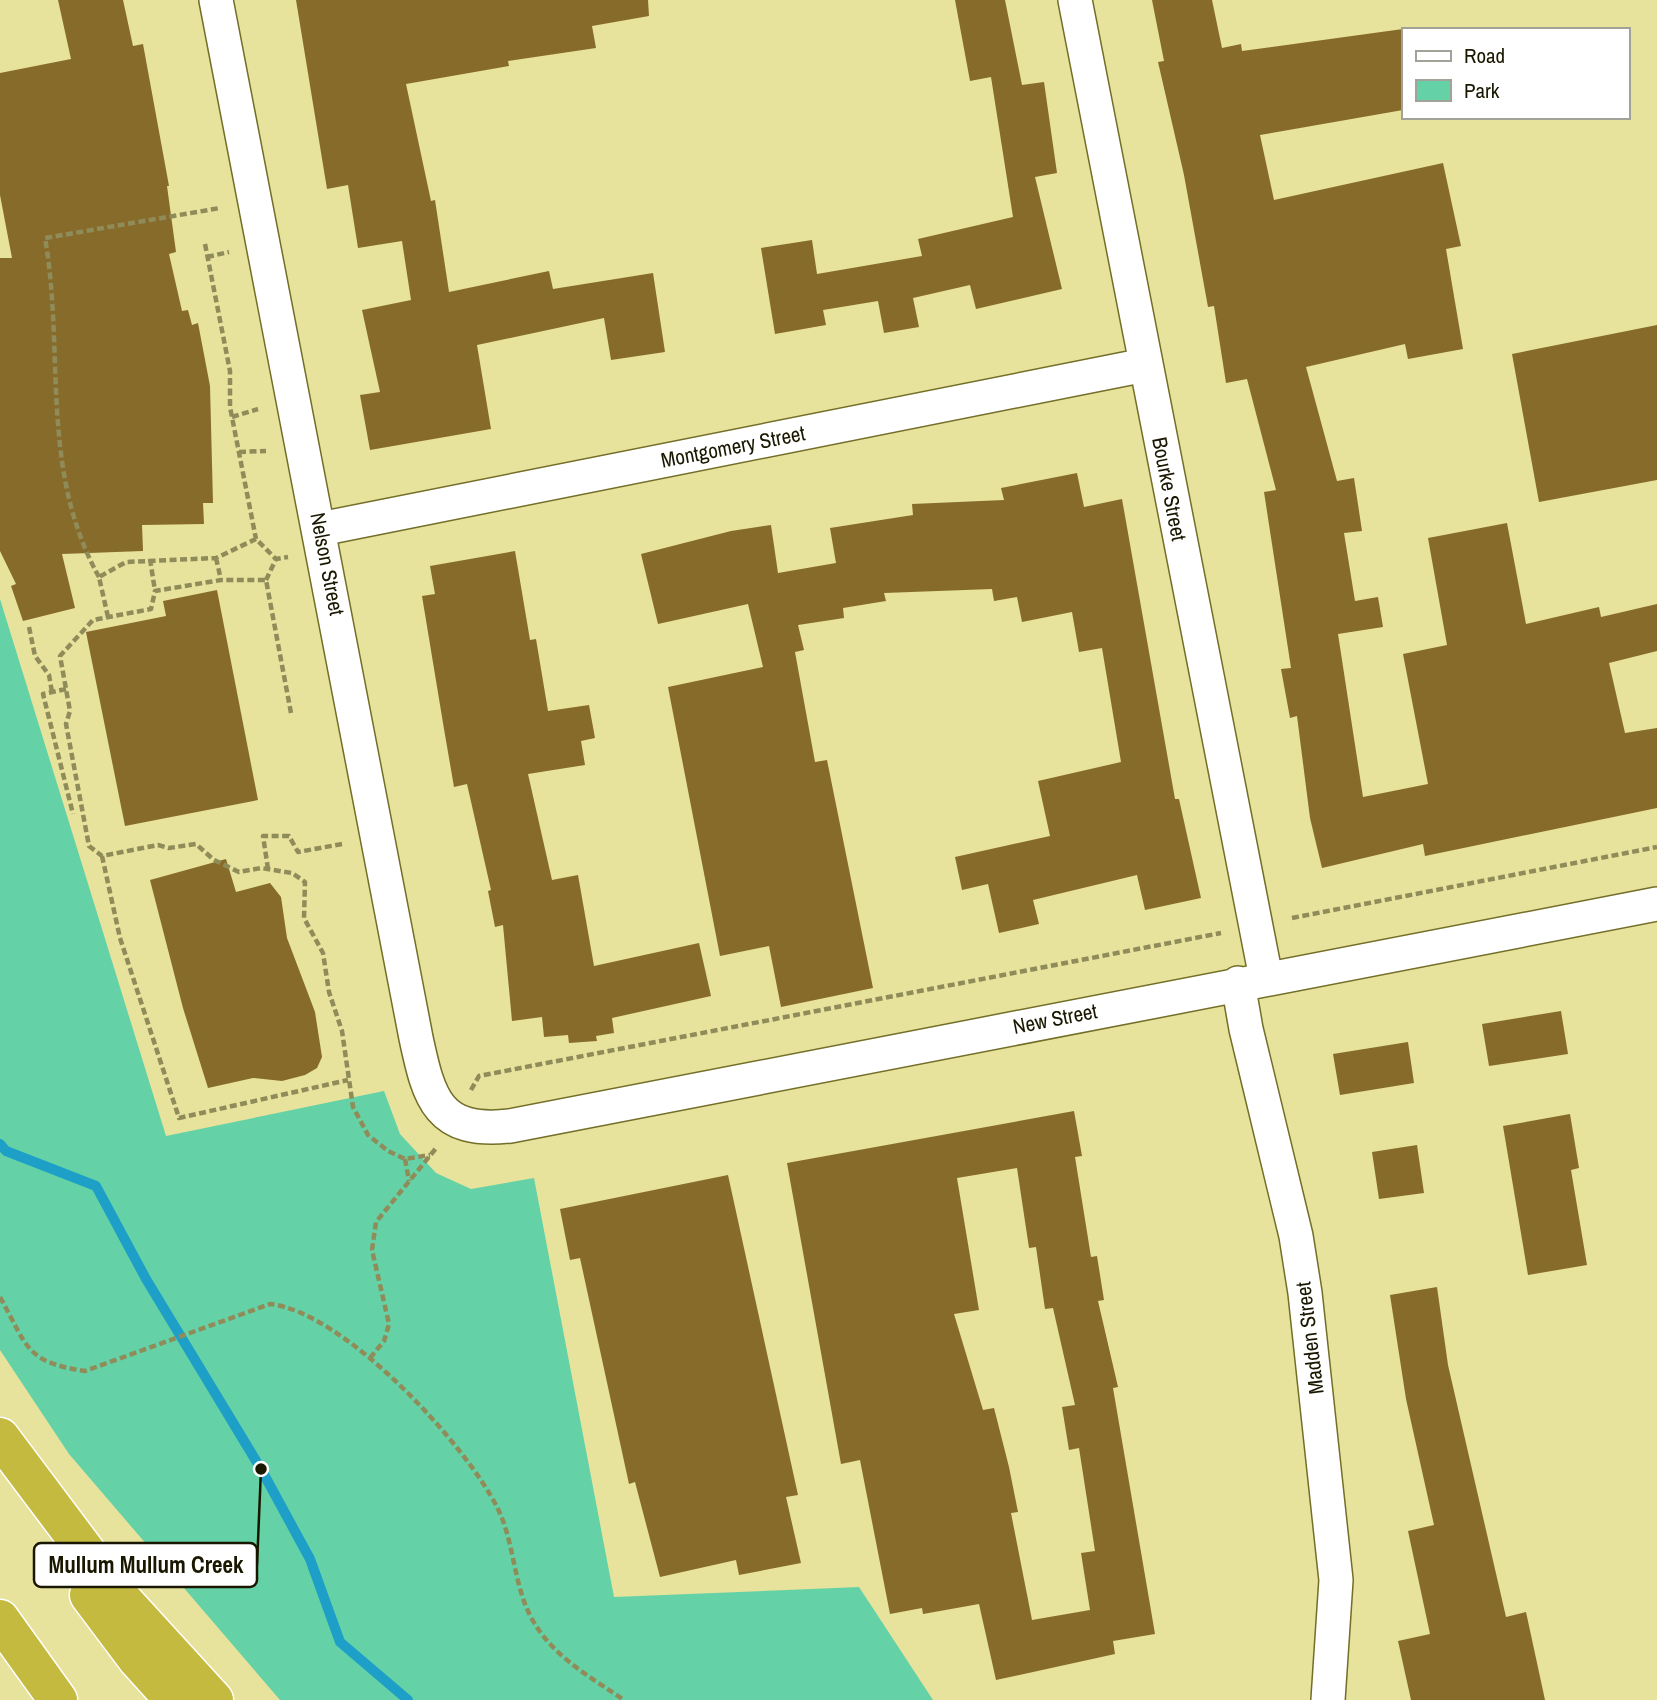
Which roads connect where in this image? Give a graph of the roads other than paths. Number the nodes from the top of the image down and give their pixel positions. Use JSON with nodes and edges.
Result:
{"nodes":[{"id":1,"x":216,"y":0,"type":"edge"},
{"id":2,"x":1075,"y":0,"type":"edge"},
{"id":3,"x":1145,"y":365,"type":"junction"},
{"id":4,"x":320,"y":529,"type":"junction"},
{"id":5,"x":1657,"y":904,"type":"edge"},
{"id":6,"x":1252,"y":980,"type":"junction"},
{"id":7,"x":459,"y":1110,"type":"joint"},
{"id":8,"x":0,"y":1437,"type":"edge"},
{"id":9,"x":0,"y":1476,"type":"edge"},
{"id":10,"x":0,"y":1619,"type":"edge"},
{"id":11,"x":60,"y":1700,"type":"edge"},
{"id":12,"x":174,"y":1700,"type":"edge"},
{"id":13,"x":214,"y":1700,"type":"edge"},
{"id":14,"x":1328,"y":1700,"type":"edge"}],
"edges":[{"from":1,"to":4,"type":"street","name":"Nelson Street"},
{"from":2,"to":3,"type":"street","name":"Bourke Street"},
{"from":3,"to":4,"type":"street","name":"Montgomery Street"},
{"from":3,"to":6,"type":"street","name":"Bourke Street"},
{"from":4,"to":7,"type":"street","name":"Nelson Street"},
{"from":5,"to":6,"type":"street","name":"New Street"},
{"from":6,"to":7,"type":"street","name":"New Street"},
{"from":6,"to":14,"type":"street","name":"Madden Street"},
{"from":8,"to":13,"type":"highway"},
{"from":9,"to":12,"type":"highway"},
{"from":10,"to":11,"type":"highway"}]}
